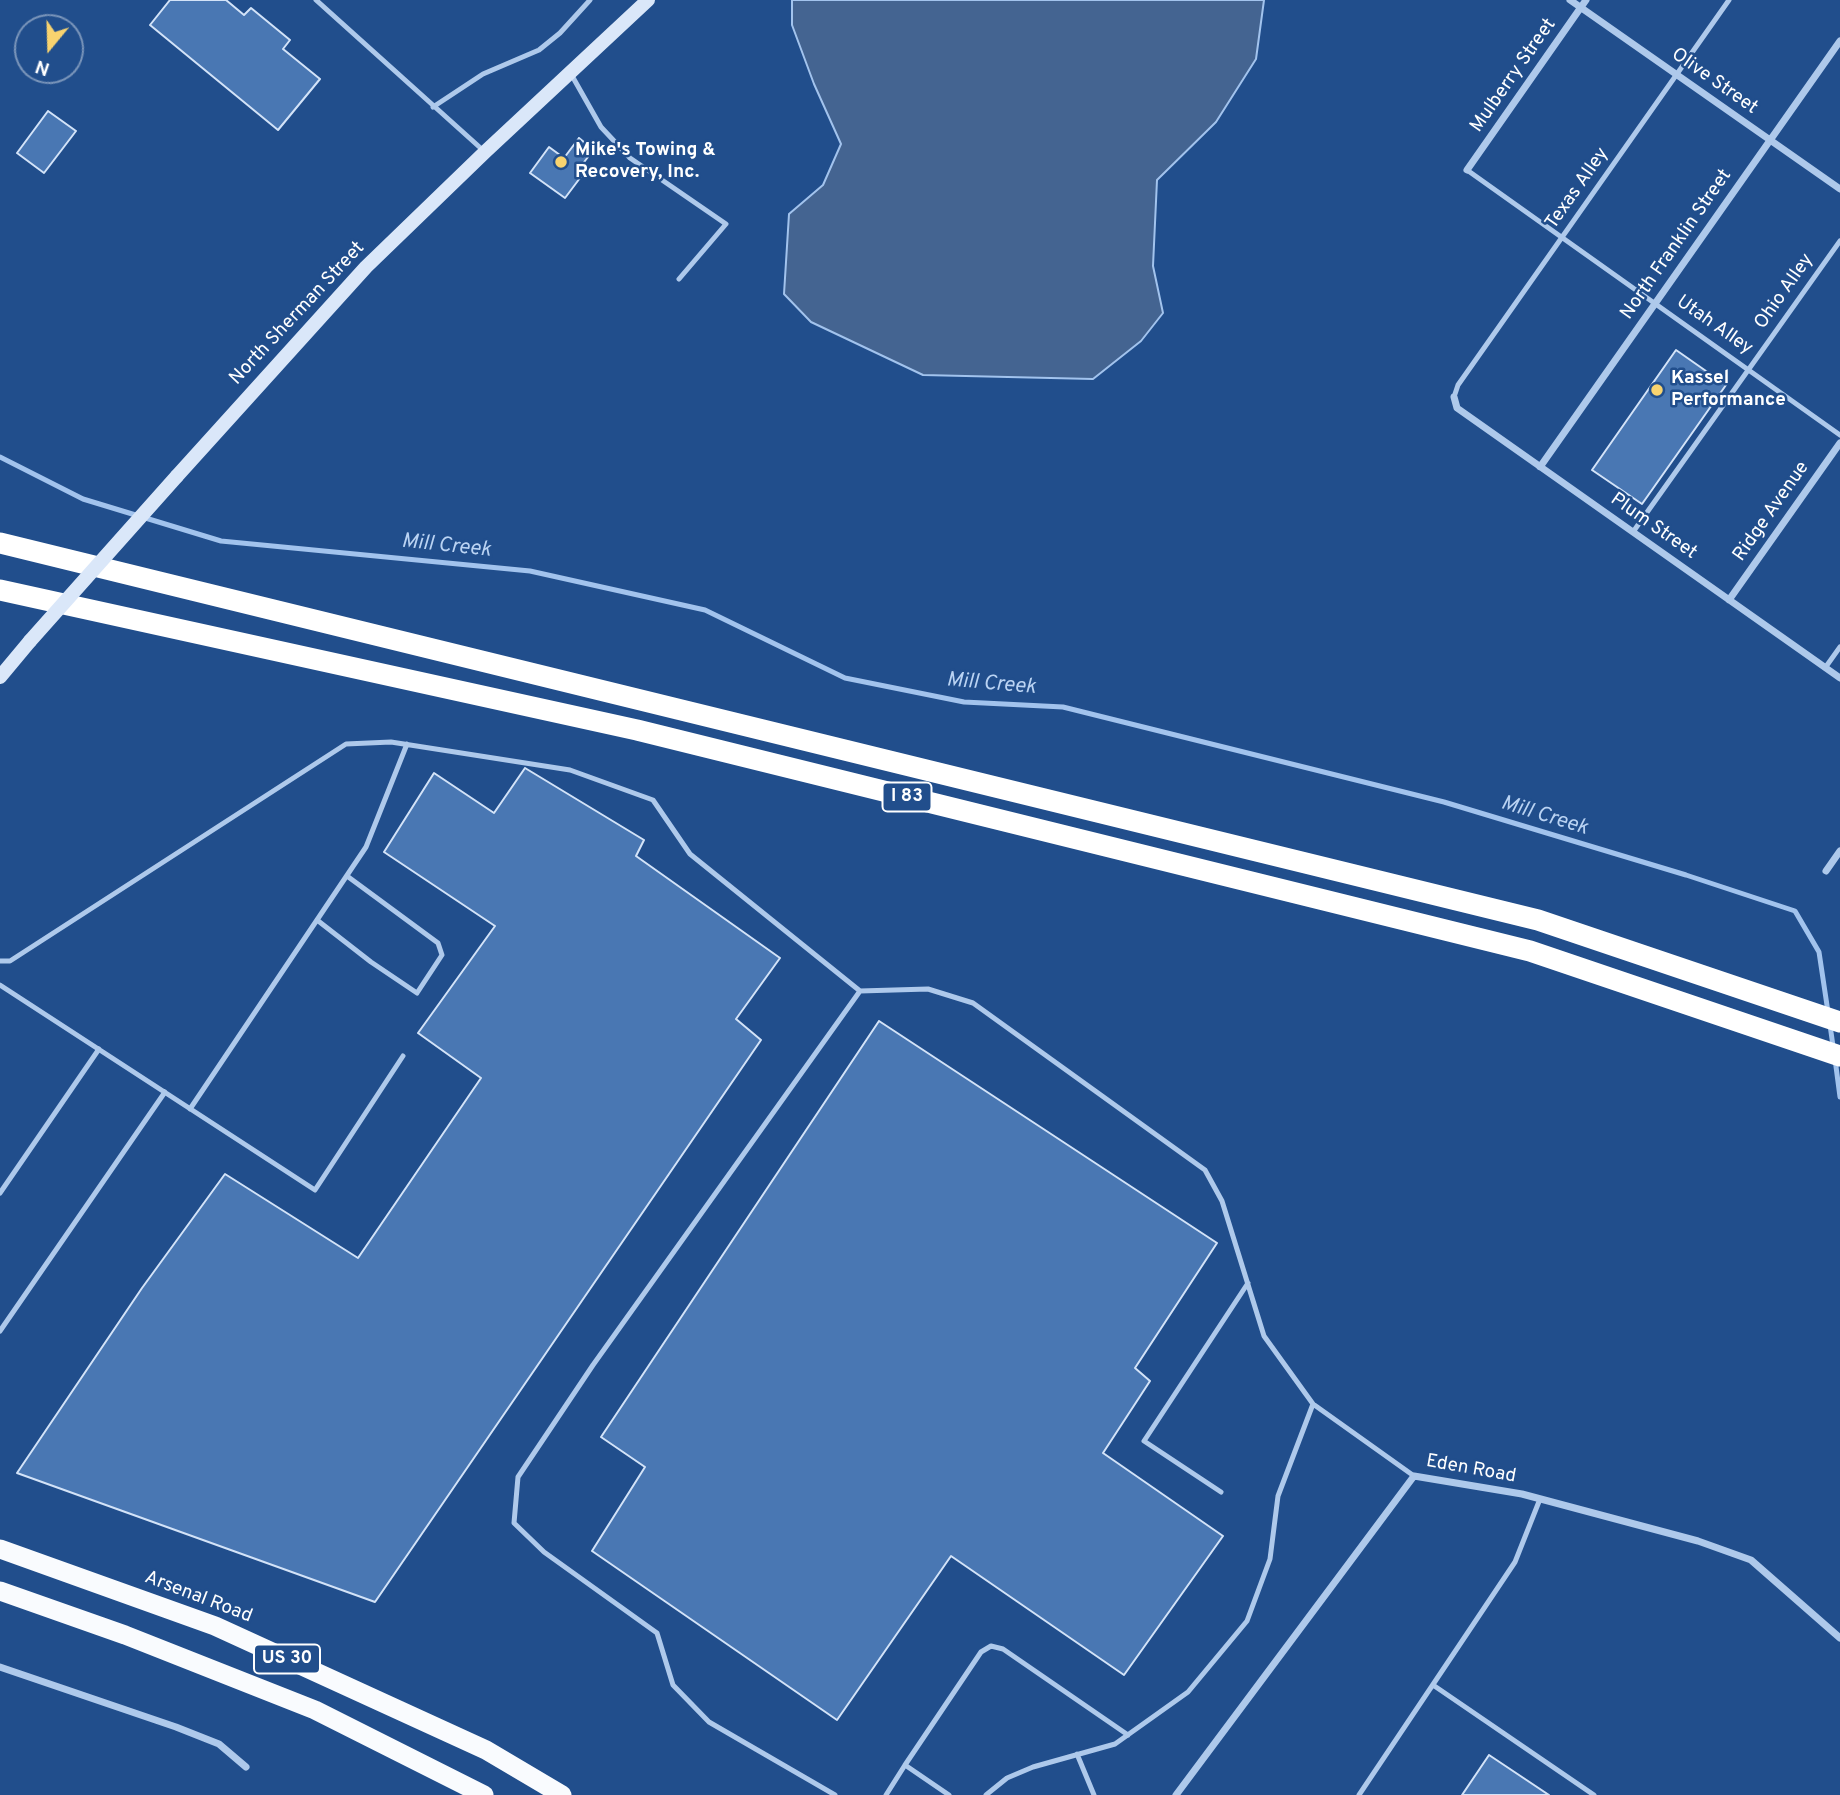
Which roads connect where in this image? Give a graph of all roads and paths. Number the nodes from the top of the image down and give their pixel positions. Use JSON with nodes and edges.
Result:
{"nodes":[{"id":1,"x":316,"y":0,"type":"edge"},
{"id":2,"x":590,"y":0,"type":"edge"},
{"id":3,"x":648,"y":0,"type":"edge"},
{"id":4,"x":1570,"y":0,"type":"edge"},
{"id":5,"x":1586,"y":0,"type":"edge"},
{"id":6,"x":1729,"y":0,"type":"edge"},
{"id":7,"x":1581,"y":7,"type":"junction"},
{"id":8,"x":1840,"y":41,"type":"edge"},
{"id":9,"x":571,"y":74,"type":"junction"},
{"id":10,"x":1677,"y":75,"type":"junction"},
{"id":11,"x":433,"y":107,"type":"junction"},
{"id":12,"x":1770,"y":140,"type":"junction"},
{"id":13,"x":485,"y":152,"type":"junction"},
{"id":14,"x":1467,"y":170,"type":"joint"},
{"id":15,"x":1840,"y":189,"type":"edge"},
{"id":16,"x":1563,"y":237,"type":"junction"},
{"id":17,"x":1840,"y":241,"type":"edge"},
{"id":18,"x":679,"y":279,"type":"dead end"},
{"id":19,"x":1656,"y":303,"type":"junction"},
{"id":20,"x":1749,"y":370,"type":"junction"},
{"id":21,"x":1454,"y":397,"type":"joint"},
{"id":22,"x":1840,"y":435,"type":"edge"},
{"id":23,"x":1840,"y":443,"type":"edge"},
{"id":24,"x":1540,"y":467,"type":"junction"},
{"id":25,"x":1633,"y":532,"type":"junction"},
{"id":26,"x":0,"y":543,"type":"edge"},
{"id":27,"x":0,"y":590,"type":"edge"},
{"id":28,"x":1729,"y":600,"type":"junction"},
{"id":29,"x":1840,"y":647,"type":"edge"},
{"id":30,"x":1825,"y":668,"type":"junction"},
{"id":31,"x":0,"y":677,"type":"edge"},
{"id":32,"x":1840,"y":678,"type":"edge"},
{"id":33,"x":407,"y":744,"type":"junction"},
{"id":34,"x":1840,"y":851,"type":"edge"},
{"id":35,"x":1826,"y":871,"type":"dead end"},
{"id":36,"x":347,"y":876,"type":"junction"},
{"id":37,"x":317,"y":920,"type":"junction"},
{"id":38,"x":0,"y":961,"type":"edge"},
{"id":39,"x":0,"y":985,"type":"edge"},
{"id":40,"x":860,"y":990,"type":"junction"},
{"id":41,"x":1840,"y":1022,"type":"edge"},
{"id":42,"x":99,"y":1049,"type":"junction"},
{"id":43,"x":403,"y":1056,"type":"dead end"},
{"id":44,"x":1840,"y":1056,"type":"edge"},
{"id":45,"x":165,"y":1092,"type":"junction"},
{"id":46,"x":190,"y":1109,"type":"junction"},
{"id":47,"x":0,"y":1193,"type":"edge"},
{"id":48,"x":1248,"y":1283,"type":"junction"},
{"id":49,"x":0,"y":1331,"type":"edge"},
{"id":50,"x":1313,"y":1404,"type":"junction"},
{"id":51,"x":1414,"y":1476,"type":"junction"},
{"id":52,"x":1221,"y":1492,"type":"dead end"},
{"id":53,"x":1540,"y":1499,"type":"junction"},
{"id":54,"x":0,"y":1549,"type":"edge"},
{"id":55,"x":0,"y":1591,"type":"edge"},
{"id":56,"x":1840,"y":1638,"type":"edge"},
{"id":57,"x":0,"y":1667,"type":"edge"},
{"id":58,"x":1433,"y":1685,"type":"junction"},
{"id":59,"x":1128,"y":1735,"type":"junction"},
{"id":60,"x":1077,"y":1755,"type":"junction"},
{"id":61,"x":905,"y":1765,"type":"junction"},
{"id":62,"x":246,"y":1767,"type":"dead end"},
{"id":63,"x":484,"y":1795,"type":"edge"},
{"id":64,"x":562,"y":1795,"type":"edge"},
{"id":65,"x":835,"y":1795,"type":"edge"},
{"id":66,"x":886,"y":1795,"type":"edge"},
{"id":67,"x":949,"y":1795,"type":"edge"},
{"id":68,"x":986,"y":1795,"type":"edge"},
{"id":69,"x":1094,"y":1795,"type":"edge"},
{"id":70,"x":1176,"y":1795,"type":"edge"},
{"id":71,"x":1359,"y":1795,"type":"edge"},
{"id":72,"x":1594,"y":1795,"type":"edge"}],
"edges":[{"from":1,"to":11,"type":"lane"},
{"from":2,"to":11,"type":"lane"},
{"from":3,"to":9,"type":"main road","name":"North Sherman Street"},
{"from":4,"to":7,"type":"street","name":"Olive Street"},
{"from":5,"to":7,"type":"street","name":"Mulberry Street"},
{"from":6,"to":10,"type":"lane","name":"Texas Alley"},
{"from":7,"to":10,"type":"street","name":"Olive Street"},
{"from":7,"to":14,"type":"street","name":"Mulberry Street"},
{"from":8,"to":12,"type":"street","name":"North Franklin Street"},
{"from":9,"to":13,"type":"main road","name":"North Sherman Street"},
{"from":9,"to":18,"type":"lane"},
{"from":10,"to":12,"type":"street","name":"Olive Street"},
{"from":10,"to":16,"type":"lane","name":"Texas Alley"},
{"from":11,"to":13,"type":"lane"},
{"from":12,"to":15,"type":"street","name":"Olive Street"},
{"from":12,"to":19,"type":"street","name":"North Franklin Street"},
{"from":13,"to":31,"type":"main road","name":"North Sherman Street","bridge":true},
{"from":14,"to":16,"type":"lane","name":"Utah Alley"},
{"from":16,"to":19,"type":"lane","name":"Utah Alley"},
{"from":16,"to":21,"type":"lane","name":"Texas Alley"},
{"from":17,"to":20,"type":"lane","name":"Ohio Alley"},
{"from":19,"to":20,"type":"lane","name":"Utah Alley"},
{"from":19,"to":24,"type":"street","name":"North Franklin Street"},
{"from":20,"to":22,"type":"lane","name":"Utah Alley"},
{"from":20,"to":25,"type":"lane","name":"Ohio Alley"},
{"from":21,"to":24,"type":"street","name":"Plum Street"},
{"from":23,"to":28,"type":"street","name":"Ridge Avenue"},
{"from":24,"to":25,"type":"street","name":"Plum Street"},
{"from":25,"to":28,"type":"street","name":"Plum Street"},
{"from":26,"to":41,"type":"highway","number":"I 83"},
{"from":27,"to":44,"type":"highway","number":"I 83"},
{"from":28,"to":30,"type":"street","name":"Plum Street"},
{"from":29,"to":30,"type":"lane"},
{"from":30,"to":32,"type":"street","name":"Plum Street"},
{"from":33,"to":36,"type":"lane"},
{"from":33,"to":38,"type":"lane"},
{"from":33,"to":40,"type":"lane"},
{"from":34,"to":35,"type":"street"},
{"from":36,"to":37,"type":"lane"},
{"from":36,"to":37,"type":"lane"},
{"from":37,"to":46,"type":"lane"},
{"from":39,"to":42,"type":"lane"},
{"from":40,"to":48,"type":"lane"},
{"from":40,"to":65,"type":"lane"},
{"from":42,"to":45,"type":"lane"},
{"from":42,"to":47,"type":"lane"},
{"from":43,"to":46,"type":"lane"},
{"from":45,"to":46,"type":"lane"},
{"from":45,"to":49,"type":"lane"},
{"from":48,"to":50,"type":"lane"},
{"from":48,"to":52,"type":"lane"},
{"from":50,"to":51,"type":"lane"},
{"from":50,"to":59,"type":"lane"},
{"from":51,"to":53,"type":"street","name":"Eden Road"},
{"from":51,"to":70,"type":"street","name":"Eden Road"},
{"from":53,"to":56,"type":"street","name":"Eden Road"},
{"from":53,"to":58,"type":"lane"},
{"from":54,"to":64,"type":"highway","name":"Arsenal Road","number":"US 30"},
{"from":55,"to":63,"type":"highway","number":"US 30"},
{"from":57,"to":62,"type":"street"},
{"from":58,"to":71,"type":"lane"},
{"from":58,"to":72,"type":"lane"},
{"from":59,"to":60,"type":"lane"},
{"from":59,"to":61,"type":"lane"},
{"from":60,"to":68,"type":"lane"},
{"from":60,"to":69,"type":"lane"},
{"from":61,"to":66,"type":"lane"},
{"from":61,"to":67,"type":"lane"}]}
